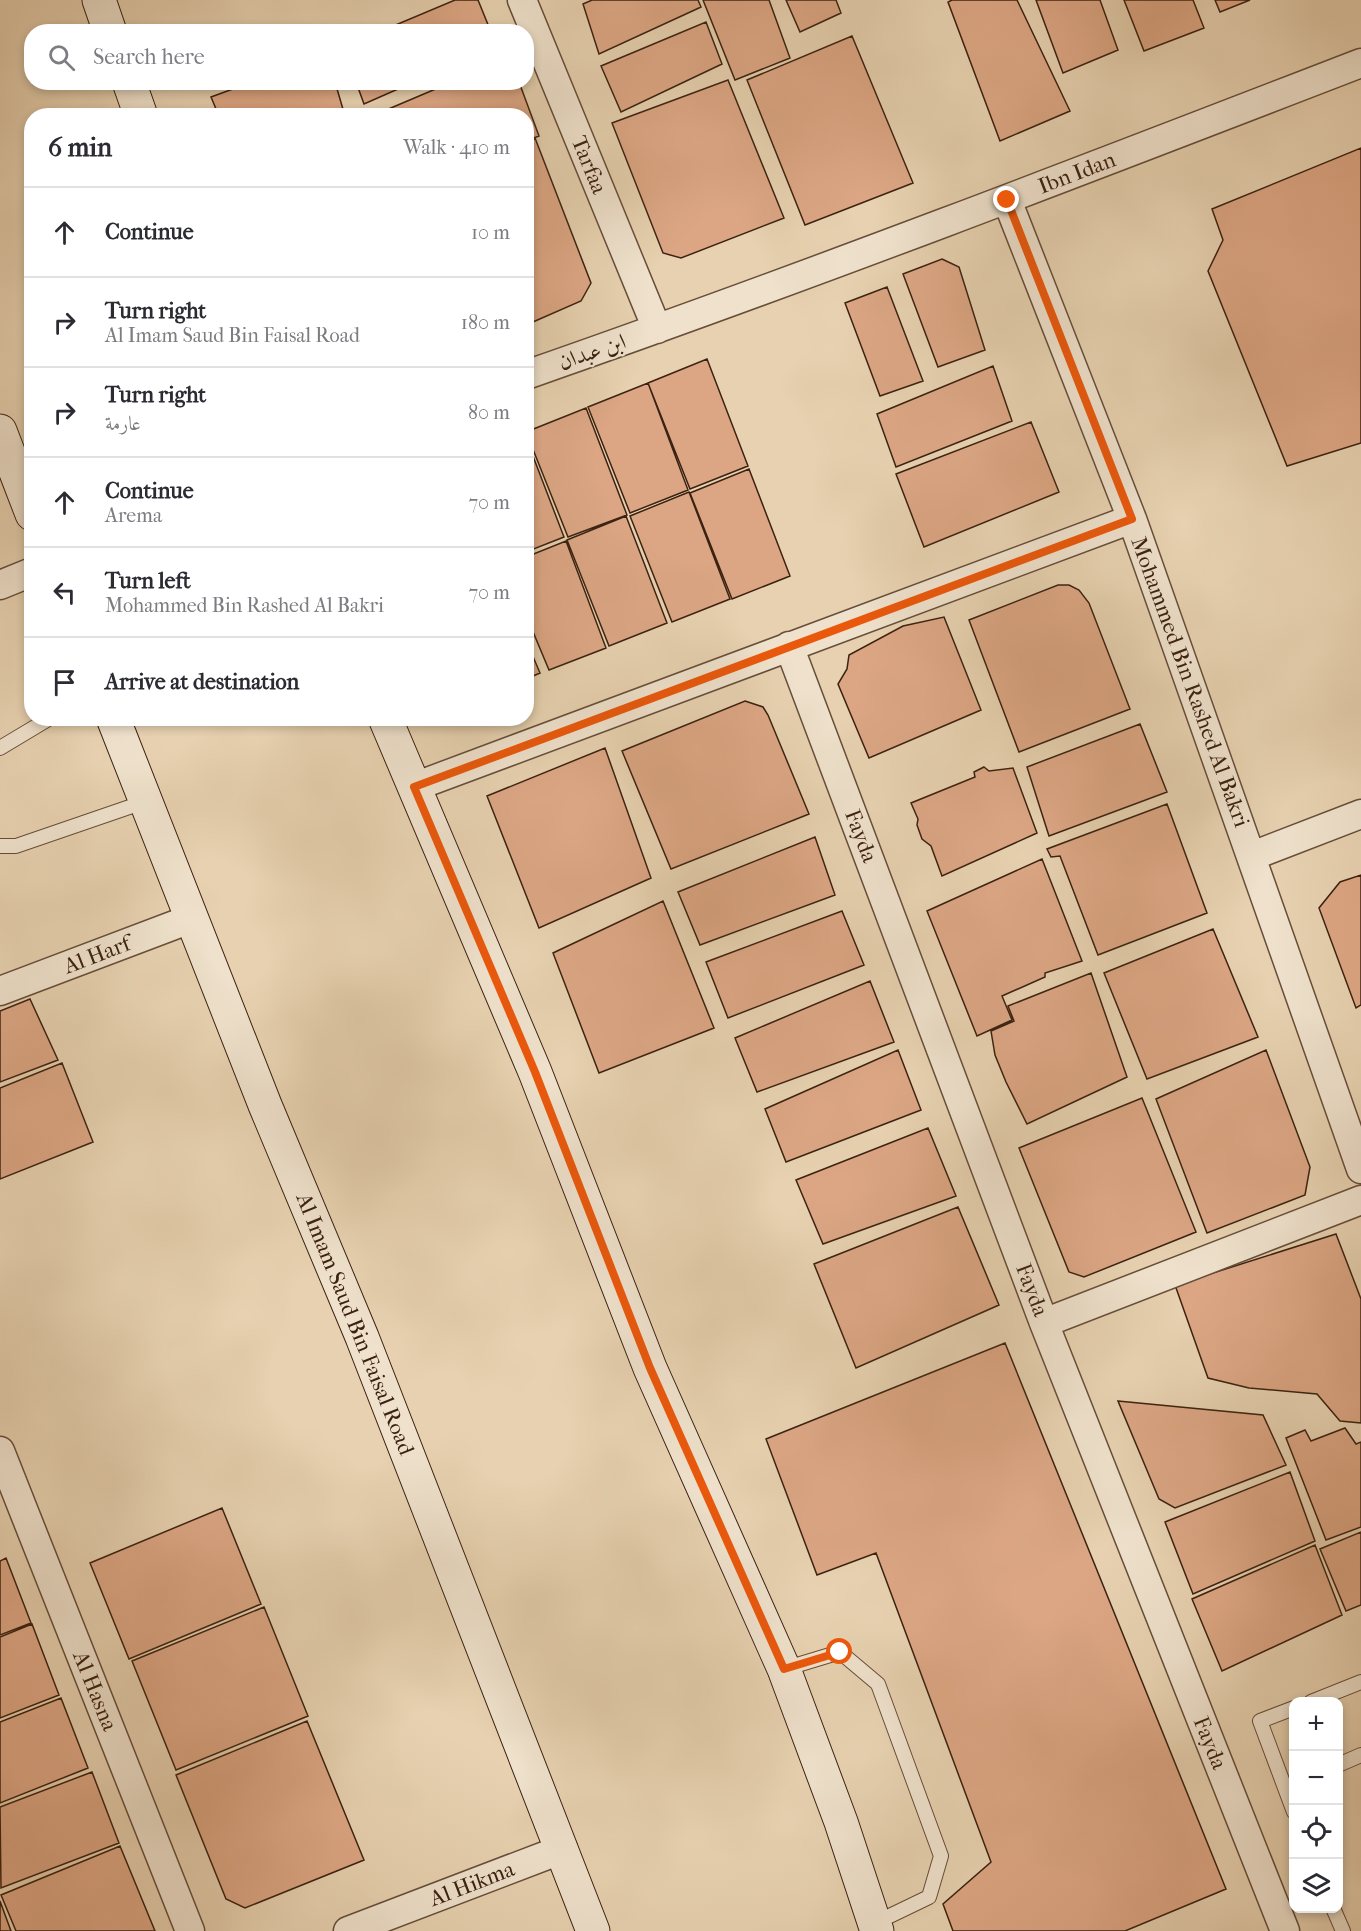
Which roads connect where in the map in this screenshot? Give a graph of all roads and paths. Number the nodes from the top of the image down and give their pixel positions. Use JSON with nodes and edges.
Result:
{"nodes":[{"id":1,"x":99,"y":0,"type":"edge"},
{"id":2,"x":525,"y":1,"type":"edge"},
{"id":3,"x":107,"y":24,"type":"edge"},
{"id":4,"x":1361,"y":63,"type":"edge"},
{"id":5,"x":132,"y":90,"type":"edge"},
{"id":6,"x":138,"y":108,"type":"edge"},
{"id":7,"x":1007,"y":200,"type":"junction"},
{"id":8,"x":657,"y":329,"type":"junction"},
{"id":9,"x":534,"y":372,"type":"edge"},
{"id":10,"x":0,"y":431,"type":"edge"},
{"id":11,"x":24,"y":493,"type":"edge"},
{"id":12,"x":1132,"y":519,"type":"junction"},
{"id":13,"x":24,"y":575,"type":"edge"},
{"id":14,"x":0,"y":585,"type":"edge"},
{"id":15,"x":789,"y":646,"type":"junction"},
{"id":16,"x":37,"y":726,"type":"edge"},
{"id":17,"x":116,"y":726,"type":"edge"},
{"id":18,"x":388,"y":726,"type":"edge"},
{"id":19,"x":0,"y":748,"type":"edge"},
{"id":20,"x":414,"y":787,"type":"junction"},
{"id":21,"x":147,"y":801,"type":"junction"},
{"id":22,"x":1361,"y":814,"type":"edge"},
{"id":23,"x":0,"y":846,"type":"edge"},
{"id":24,"x":1252,"y":856,"type":"junction"},
{"id":25,"x":193,"y":918,"type":"junction"},
{"id":26,"x":0,"y":991,"type":"edge"},
{"id":27,"x":1361,"y":1169,"type":"edge"},
{"id":28,"x":1361,"y":1200,"type":"edge"},
{"id":29,"x":1044,"y":1323,"type":"junction"},
{"id":30,"x":0,"y":1450,"type":"edge"},
{"id":31,"x":784,"y":1669,"type":"junction"},
{"id":32,"x":1361,"y":1682,"type":"edge"},
{"id":33,"x":1322,"y":1697,"type":"edge"},
{"id":34,"x":1289,"y":1710,"type":"edge"},
{"id":35,"x":1361,"y":1755,"type":"edge"},
{"id":36,"x":1343,"y":1763,"type":"edge"},
{"id":37,"x":1289,"y":1786,"type":"edge"},
{"id":38,"x":563,"y":1849,"type":"junction"},
{"id":39,"x":1335,"y":1913,"type":"edge"},
{"id":40,"x":876,"y":1927,"type":"edge"},
{"id":41,"x":190,"y":1931,"type":"edge"},
{"id":42,"x":348,"y":1931,"type":"edge"},
{"id":43,"x":593,"y":1931,"type":"edge"},
{"id":44,"x":1285,"y":1931,"type":"edge"},
{"id":45,"x":1343,"y":1931,"type":"edge"}],
"edges":[{"from":1,"to":3,"type":"main road"},
{"from":2,"to":8,"type":"street","name":"Tarfaa"},
{"from":4,"to":7,"type":"street","name":"Ibn Idan"},
{"from":5,"to":6,"type":"main road"},
{"from":7,"to":8,"type":"street","name":"Ibn Idan"},
{"from":7,"to":12,"type":"street","name":"Mohammed Bin Rashed Al Bakri"},
{"from":8,"to":9,"type":"street","name":"ابن عبدان"},
{"from":10,"to":11,"type":"main road"},
{"from":12,"to":15,"type":"street"},
{"from":12,"to":24,"type":"street","name":"Mohammed Bin Rashed Al Bakri"},
{"from":13,"to":14,"type":"street"},
{"from":15,"to":20,"type":"street"},
{"from":15,"to":29,"type":"street","name":"Fayda"},
{"from":16,"to":19,"type":"lane"},
{"from":17,"to":21,"type":"main road","name":"Al Imam Saud Bin Faisal Road"},
{"from":18,"to":20,"type":"main road"},
{"from":20,"to":31,"type":"main road"},
{"from":21,"to":23,"type":"lane"},
{"from":21,"to":25,"type":"main road","name":"Al Imam Saud Bin Faisal Road"},
{"from":22,"to":24,"type":"street"},
{"from":24,"to":27,"type":"street","name":"Mohammed Bin Rashed Al Bakri"},
{"from":25,"to":26,"type":"street","name":"Al Harf"},
{"from":25,"to":38,"type":"main road","name":"Al Imam Saud Bin Faisal Road"},
{"from":28,"to":29,"type":"street"},
{"from":29,"to":44,"type":"street","name":"Fayda"},
{"from":30,"to":41,"type":"street","name":"Al Hasna"},
{"from":31,"to":40,"type":"main road"},
{"from":31,"to":40,"type":"lane"},
{"from":32,"to":33,"type":"lane"},
{"from":34,"to":37,"type":"lane"},
{"from":35,"to":36,"type":"lane"},
{"from":38,"to":42,"type":"street","name":"Al Hikma"},
{"from":38,"to":43,"type":"main road","name":"Al Imam Saud Bin Faisal Road"},
{"from":39,"to":45,"type":"lane"}]}
